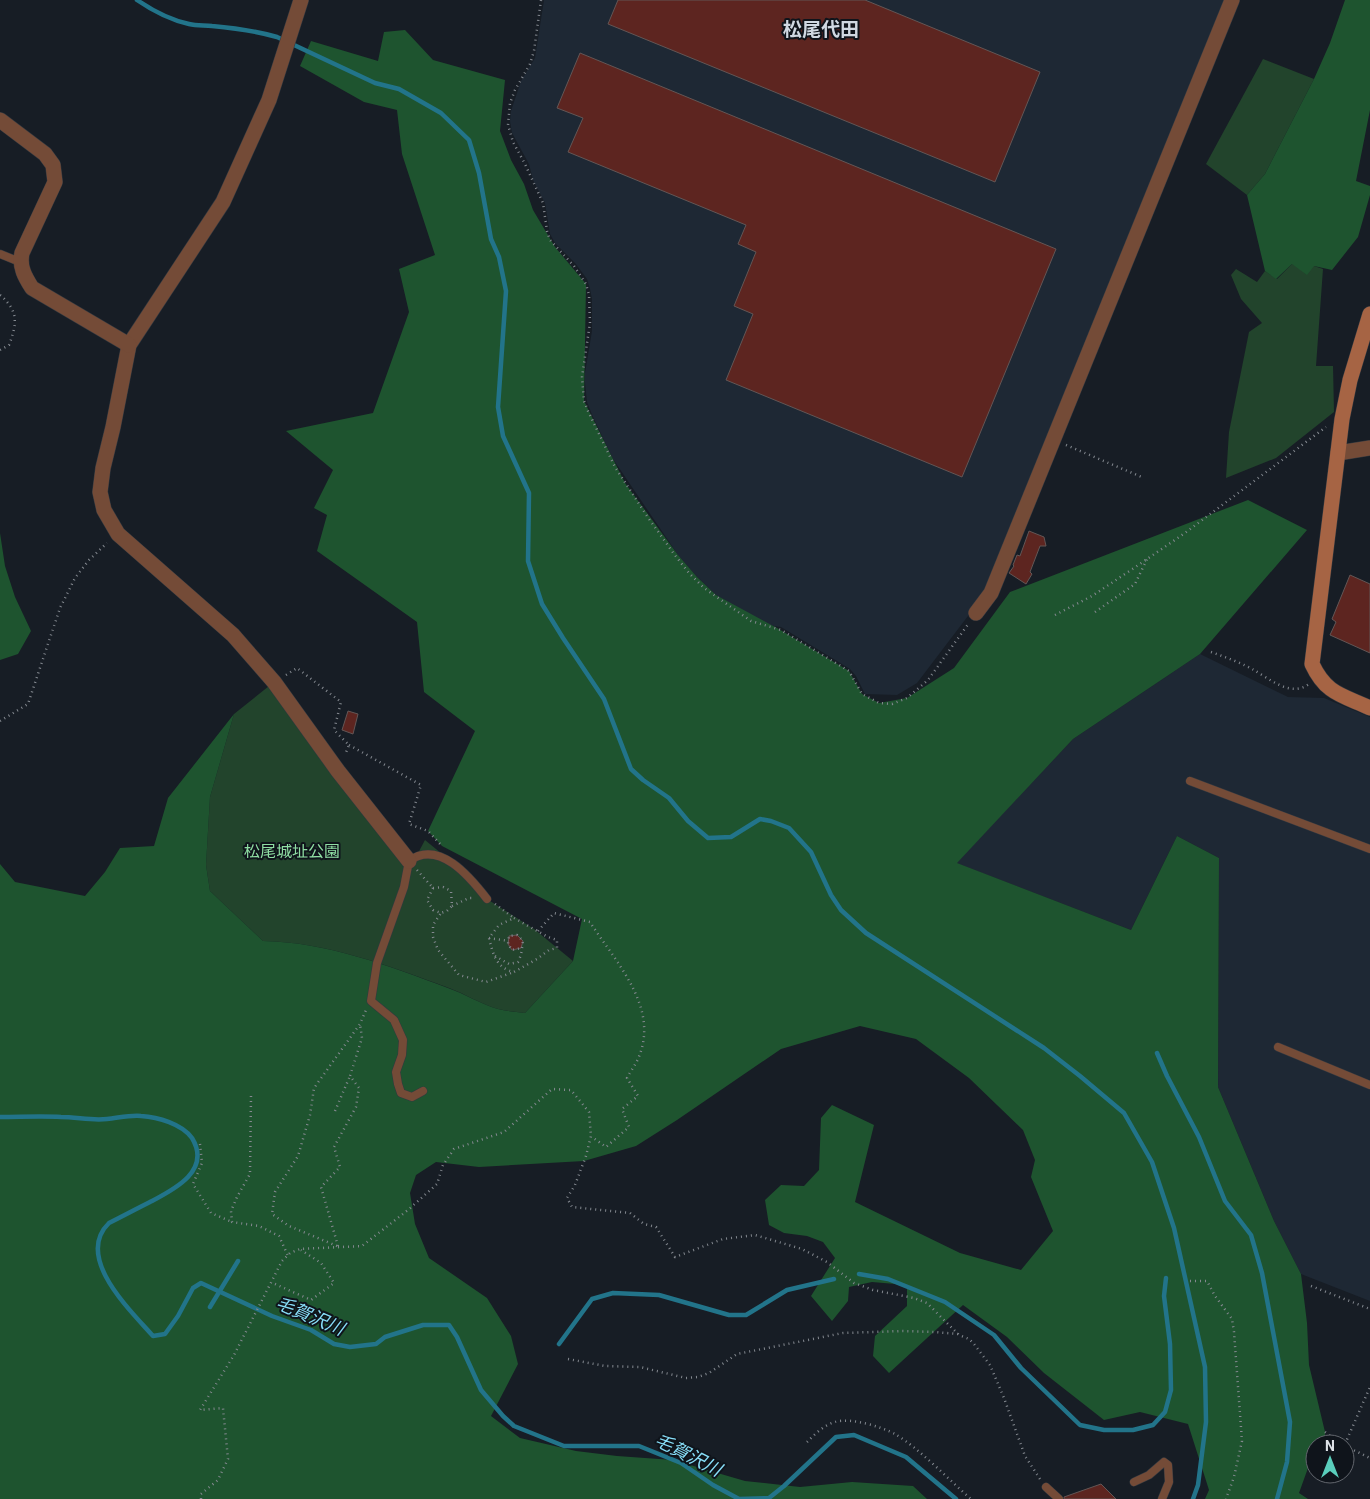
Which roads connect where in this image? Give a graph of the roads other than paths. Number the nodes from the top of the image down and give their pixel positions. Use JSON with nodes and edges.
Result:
{"nodes":[{"id":1,"x":301,"y":0,"type":"edge"},
{"id":2,"x":1232,"y":0,"type":"edge"},
{"id":3,"x":0,"y":120,"type":"edge"},
{"id":4,"x":0,"y":254,"type":"edge"},
{"id":5,"x":20,"y":262,"type":"junction"},
{"id":6,"x":1370,"y":314,"type":"edge"},
{"id":7,"x":129,"y":345,"type":"junction"},
{"id":8,"x":1370,"y":448,"type":"edge"},
{"id":9,"x":1338,"y":453,"type":"junction"},
{"id":10,"x":976,"y":613,"type":"road end"},
{"id":11,"x":1370,"y":708,"type":"edge"},
{"id":12,"x":1190,"y":781,"type":"dead end"},
{"id":13,"x":1370,"y":849,"type":"edge"},
{"id":14,"x":409,"y":861,"type":"junction"},
{"id":15,"x":488,"y":899,"type":"dead end"},
{"id":16,"x":1278,"y":1047,"type":"dead end"},
{"id":17,"x":1370,"y":1085,"type":"edge"},
{"id":18,"x":423,"y":1091,"type":"dead end"},
{"id":19,"x":1134,"y":1482,"type":"dead end"},
{"id":20,"x":1046,"y":1487,"type":"road end"},
{"id":21,"x":1060,"y":1499,"type":"edge"},
{"id":22,"x":1162,"y":1499,"type":"edge"}],
"edges":[{"from":1,"to":7,"type":"street"},
{"from":2,"to":10,"type":"street"},
{"from":3,"to":5,"type":"street"},
{"from":4,"to":5,"type":"lane"},
{"from":5,"to":7,"type":"street"},
{"from":6,"to":9,"type":"street"},
{"from":7,"to":14,"type":"street"},
{"from":8,"to":9,"type":"street"},
{"from":9,"to":11,"type":"street"},
{"from":12,"to":13,"type":"lane"},
{"from":14,"to":15,"type":"lane"},
{"from":14,"to":18,"type":"lane"},
{"from":16,"to":17,"type":"lane"},
{"from":19,"to":22,"type":"lane"},
{"from":20,"to":21,"type":"lane"}]}
